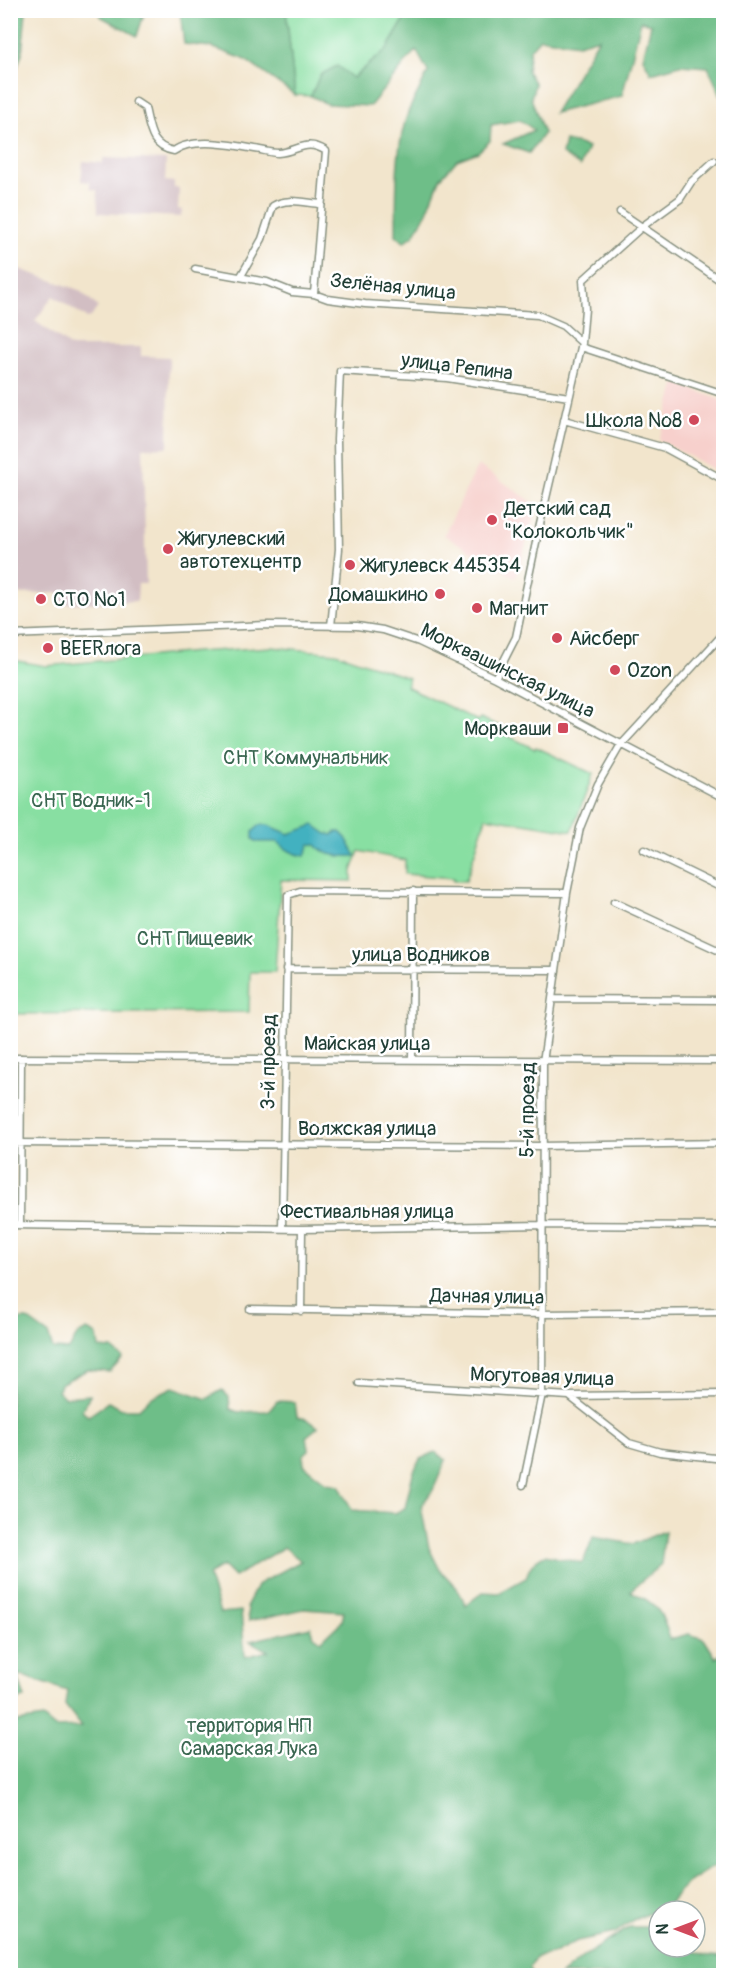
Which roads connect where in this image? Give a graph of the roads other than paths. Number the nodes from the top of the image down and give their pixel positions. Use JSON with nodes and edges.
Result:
{"nodes":[{"id":1,"x":136,"y":102,"type":"dead end"},
{"id":2,"x":714,"y":161,"type":"dead end"},
{"id":3,"x":321,"y":204,"type":"junction"},
{"id":4,"x":620,"y":212,"type":"dead end"},
{"id":5,"x":643,"y":226,"type":"junction"},
{"id":6,"x":195,"y":269,"type":"dead end"},
{"id":7,"x":241,"y":276,"type":"junction"},
{"id":8,"x":723,"y":283,"type":"edge"},
{"id":9,"x":314,"y":294,"type":"junction"},
{"id":10,"x":582,"y":345,"type":"junction"},
{"id":11,"x":723,"y":394,"type":"edge"},
{"id":12,"x":569,"y":397,"type":"junction"},
{"id":13,"x":564,"y":420,"type":"junction"},
{"id":14,"x":723,"y":480,"type":"edge"},
{"id":15,"x":331,"y":626,"type":"junction"},
{"id":16,"x":723,"y":633,"type":"edge"},
{"id":17,"x":10,"y":634,"type":"edge"},
{"id":18,"x":495,"y":678,"type":"junction"},
{"id":19,"x":620,"y":746,"type":"junction"},
{"id":20,"x":723,"y":798,"type":"edge"},
{"id":21,"x":644,"y":850,"type":"dead end"},
{"id":22,"x":723,"y":889,"type":"edge"},
{"id":23,"x":413,"y":891,"type":"junction"},
{"id":24,"x":567,"y":893,"type":"junction"},
{"id":25,"x":614,"y":902,"type":"dead end"},
{"id":26,"x":723,"y":953,"type":"edge"},
{"id":27,"x":286,"y":969,"type":"junction"},
{"id":28,"x":413,"y":970,"type":"junction"},
{"id":29,"x":555,"y":970,"type":"junction"},
{"id":30,"x":553,"y":999,"type":"junction"},
{"id":31,"x":723,"y":1000,"type":"edge"},
{"id":32,"x":10,"y":1058,"type":"edge"},
{"id":33,"x":21,"y":1058,"type":"junction"},
{"id":34,"x":412,"y":1059,"type":"junction"},
{"id":35,"x":284,"y":1060,"type":"junction"},
{"id":36,"x":723,"y":1061,"type":"edge"},
{"id":37,"x":543,"y":1062,"type":"junction"},
{"id":38,"x":10,"y":1143,"type":"edge"},
{"id":39,"x":20,"y":1143,"type":"junction"},
{"id":40,"x":723,"y":1143,"type":"edge"},
{"id":41,"x":283,"y":1144,"type":"junction"},
{"id":42,"x":542,"y":1146,"type":"junction"},
{"id":43,"x":10,"y":1225,"type":"edge"},
{"id":44,"x":20,"y":1225,"type":"junction"},
{"id":45,"x":542,"y":1225,"type":"junction"},
{"id":46,"x":723,"y":1226,"type":"edge"},
{"id":47,"x":282,"y":1228,"type":"junction"},
{"id":48,"x":302,"y":1229,"type":"junction"},
{"id":49,"x":250,"y":1309,"type":"dead end"},
{"id":50,"x":301,"y":1311,"type":"junction"},
{"id":51,"x":723,"y":1312,"type":"edge"},
{"id":52,"x":543,"y":1314,"type":"junction"},
{"id":53,"x":358,"y":1383,"type":"dead end"},
{"id":54,"x":542,"y":1394,"type":"junction"},
{"id":55,"x":723,"y":1394,"type":"edge"},
{"id":56,"x":569,"y":1396,"type":"junction"},
{"id":57,"x":723,"y":1459,"type":"edge"},
{"id":58,"x":523,"y":1485,"type":"dead end"}],
"edges":[{"from":1,"to":3,"type":"street"},
{"from":2,"to":5,"type":"street"},
{"from":3,"to":7,"type":"street"},
{"from":3,"to":9,"type":"street"},
{"from":4,"to":5,"type":"street"},
{"from":5,"to":8,"type":"street"},
{"from":5,"to":10,"type":"street"},
{"from":6,"to":7,"type":"street","name":"Зелёная улица"},
{"from":7,"to":9,"type":"street","name":"Зелёная улица"},
{"from":9,"to":10,"type":"street","name":"Зелёная улица"},
{"from":10,"to":11,"type":"street"},
{"from":10,"to":12,"type":"street"},
{"from":12,"to":13,"type":"street"},
{"from":12,"to":15,"type":"street","name":"улица Репина"},
{"from":13,"to":14,"type":"street"},
{"from":13,"to":18,"type":"street"},
{"from":15,"to":17,"type":"street","name":"Морквашинская улица"},
{"from":15,"to":18,"type":"street","name":"Морквашинская улица"},
{"from":16,"to":19,"type":"street","name":"5-й проезд"},
{"from":18,"to":19,"type":"street","name":"Морквашинская улица"},
{"from":19,"to":20,"type":"street","name":"Морквашинская улица"},
{"from":19,"to":24,"type":"street","name":"5-й проезд"},
{"from":21,"to":22,"type":"street"},
{"from":23,"to":24,"type":"street"},
{"from":23,"to":27,"type":"street","name":"3-й проезд"},
{"from":23,"to":28,"type":"street"},
{"from":24,"to":29,"type":"street","name":"5-й проезд"},
{"from":25,"to":26,"type":"street"},
{"from":27,"to":28,"type":"street","name":"улица Водников"},
{"from":27,"to":35,"type":"street","name":"3-й проезд"},
{"from":28,"to":29,"type":"street","name":"улица Водников"},
{"from":28,"to":34,"type":"street"},
{"from":29,"to":30,"type":"street","name":"5-й проезд"},
{"from":30,"to":31,"type":"street"},
{"from":30,"to":37,"type":"street","name":"5-й проезд"},
{"from":32,"to":33,"type":"street","name":"Майская улица"},
{"from":33,"to":35,"type":"street","name":"Майская улица"},
{"from":33,"to":39,"type":"street"},
{"from":34,"to":35,"type":"street","name":"Майская улица"},
{"from":34,"to":37,"type":"street","name":"Майская улица"},
{"from":35,"to":41,"type":"street","name":"3-й проезд"},
{"from":36,"to":37,"type":"street","name":"Майская улица"},
{"from":37,"to":42,"type":"street","name":"5-й проезд"},
{"from":38,"to":39,"type":"street","name":"Волжская улица"},
{"from":39,"to":41,"type":"street","name":"Волжская улица"},
{"from":39,"to":44,"type":"street"},
{"from":40,"to":42,"type":"street","name":"Волжская улица"},
{"from":41,"to":42,"type":"street","name":"Волжская улица"},
{"from":41,"to":47,"type":"street","name":"3-й проезд"},
{"from":42,"to":45,"type":"street","name":"5-й проезд"},
{"from":43,"to":44,"type":"street","name":"Фестивальная улица"},
{"from":44,"to":47,"type":"street","name":"Фестивальная улица"},
{"from":45,"to":46,"type":"street","name":"Фестивальная улица"},
{"from":45,"to":48,"type":"street","name":"Фестивальная улица"},
{"from":45,"to":52,"type":"street","name":"5-й проезд"},
{"from":47,"to":48,"type":"street","name":"Фестивальная улица"},
{"from":48,"to":50,"type":"street"},
{"from":49,"to":50,"type":"street","name":"Дачная улица"},
{"from":50,"to":52,"type":"street","name":"Дачная улица"},
{"from":51,"to":52,"type":"street","name":"Дачная улица"},
{"from":52,"to":54,"type":"street","name":"5-й проезд"},
{"from":53,"to":54,"type":"street","name":"Могутовая улица"},
{"from":54,"to":56,"type":"street","name":"Могутовая улица"},
{"from":54,"to":58,"type":"street","name":"5-й проезд"},
{"from":55,"to":56,"type":"street","name":"Могутовая улица"},
{"from":56,"to":57,"type":"street"}]}
